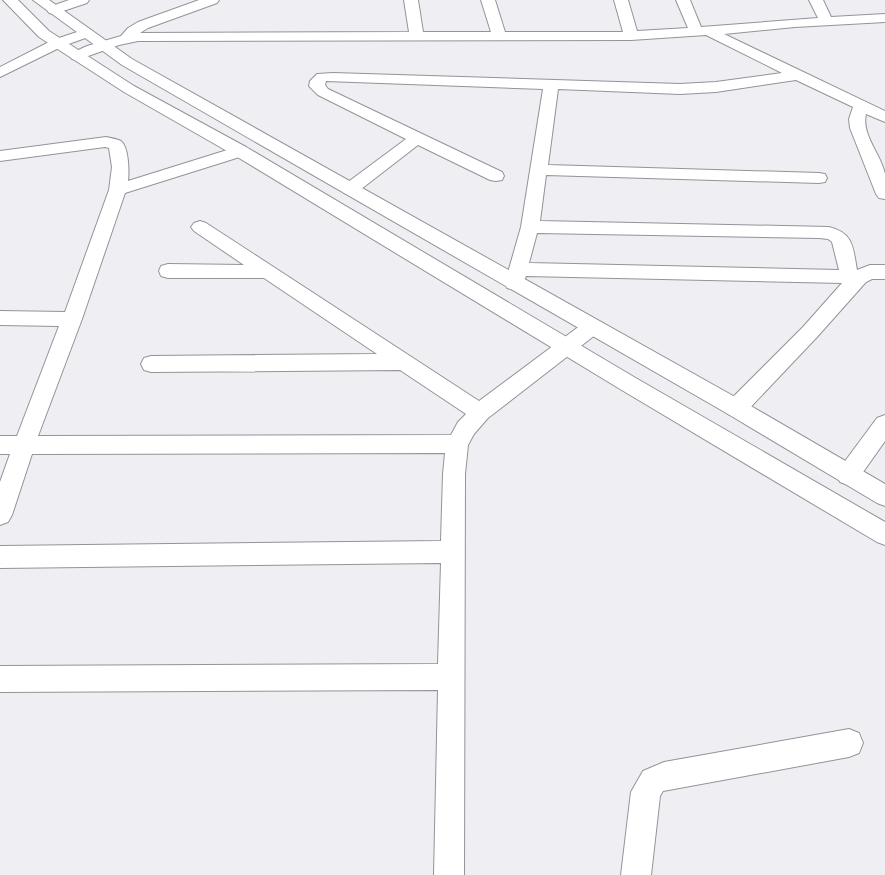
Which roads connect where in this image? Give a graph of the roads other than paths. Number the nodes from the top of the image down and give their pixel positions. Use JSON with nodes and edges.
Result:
{"nodes":[{"id":1,"x":10,"y":0,"type":"edge"},
{"id":2,"x":82,"y":0,"type":"edge"},
{"id":3,"x":212,"y":0,"type":"edge"},
{"id":4,"x":411,"y":0,"type":"edge"},
{"id":5,"x":488,"y":0,"type":"edge"},
{"id":6,"x":621,"y":0,"type":"edge"},
{"id":7,"x":683,"y":0,"type":"edge"},
{"id":8,"x":816,"y":0,"type":"edge"},
{"id":9,"x":47,"y":5,"type":"edge"},
{"id":10,"x":885,"y":18,"type":"edge"},
{"id":11,"x":827,"y":22,"type":"junction"},
{"id":12,"x":702,"y":32,"type":"junction"},
{"id":13,"x":86,"y":33,"type":"junction"},
{"id":14,"x":631,"y":36,"type":"junction"},
{"id":15,"x":416,"y":37,"type":"junction"},
{"id":16,"x":499,"y":37,"type":"junction"},
{"id":17,"x":126,"y":38,"type":"junction"},
{"id":18,"x":58,"y":43,"type":"junction"},
{"id":19,"x":103,"y":45,"type":"junction"},
{"id":20,"x":77,"y":56,"type":"junction"},
{"id":21,"x":0,"y":73,"type":"edge"},
{"id":22,"x":798,"y":75,"type":"junction"},
{"id":23,"x":551,"y":86,"type":"junction"},
{"id":24,"x":861,"y":105,"type":"junction"},
{"id":25,"x":885,"y":117,"type":"edge"},
{"id":26,"x":417,"y":138,"type":"junction"},
{"id":27,"x":240,"y":151,"type":"junction"},
{"id":28,"x":0,"y":156,"type":"edge"},
{"id":29,"x":539,"y":170,"type":"junction"},
{"id":30,"x":496,"y":176,"type":"dead end"},
{"id":31,"x":818,"y":178,"type":"dead end"},
{"id":32,"x":350,"y":189,"type":"junction"},
{"id":33,"x":118,"y":190,"type":"junction"},
{"id":34,"x":885,"y":194,"type":"edge"},
{"id":35,"x":530,"y":227,"type":"junction"},
{"id":36,"x":200,"y":228,"type":"dead end"},
{"id":37,"x":168,"y":271,"type":"dead end"},
{"id":38,"x":267,"y":272,"type":"junction"},
{"id":39,"x":885,"y":272,"type":"edge"},
{"id":40,"x":516,"y":276,"type":"junction"},
{"id":41,"x":854,"y":277,"type":"junction"},
{"id":42,"x":0,"y":318,"type":"edge"},
{"id":43,"x":72,"y":319,"type":"junction"},
{"id":44,"x":592,"y":327,"type":"junction"},
{"id":45,"x":566,"y":346,"type":"junction"},
{"id":46,"x":402,"y":362,"type":"junction"},
{"id":47,"x":151,"y":364,"type":"dead end"},
{"id":48,"x":736,"y":408,"type":"junction"},
{"id":49,"x":480,"y":412,"type":"junction"},
{"id":50,"x":885,"y":424,"type":"edge"},
{"id":51,"x":457,"y":444,"type":"junction"},
{"id":52,"x":0,"y":445,"type":"edge"},
{"id":53,"x":24,"y":445,"type":"junction"},
{"id":54,"x":848,"y":475,"type":"junction"},
{"id":55,"x":885,"y":496,"type":"edge"},
{"id":56,"x":0,"y":515,"type":"edge"},
{"id":57,"x":885,"y":534,"type":"edge"},
{"id":58,"x":453,"y":552,"type":"junction"},
{"id":59,"x":0,"y":557,"type":"edge"},
{"id":60,"x":451,"y":677,"type":"junction"},
{"id":61,"x":0,"y":680,"type":"edge"},
{"id":62,"x":849,"y":743,"type":"dead end"},
{"id":63,"x":449,"y":875,"type":"edge"},
{"id":64,"x":636,"y":875,"type":"edge"}],
"edges":[{"from":1,"to":18,"type":"street"},
{"from":2,"to":9,"type":"street"},
{"from":3,"to":17,"type":"street"},
{"from":4,"to":15,"type":"street"},
{"from":5,"to":16,"type":"street"},
{"from":6,"to":14,"type":"street"},
{"from":7,"to":12,"type":"street"},
{"from":8,"to":11,"type":"street"},
{"from":9,"to":13,"type":"street"},
{"from":10,"to":11,"type":"street"},
{"from":11,"to":12,"type":"street"},
{"from":12,"to":14,"type":"street"},
{"from":12,"to":22,"type":"street"},
{"from":13,"to":18,"type":"street"},
{"from":13,"to":19,"type":"street"},
{"from":14,"to":16,"type":"street"},
{"from":15,"to":16,"type":"street"},
{"from":15,"to":17,"type":"street"},
{"from":17,"to":19,"type":"street"},
{"from":18,"to":20,"type":"street"},
{"from":18,"to":21,"type":"street"},
{"from":19,"to":20,"type":"street"},
{"from":19,"to":32,"type":"street"},
{"from":20,"to":27,"type":"street"},
{"from":22,"to":23,"type":"street"},
{"from":22,"to":24,"type":"street"},
{"from":23,"to":26,"type":"street"},
{"from":23,"to":29,"type":"street"},
{"from":24,"to":25,"type":"street"},
{"from":24,"to":34,"type":"street"},
{"from":26,"to":30,"type":"street"},
{"from":26,"to":32,"type":"street"},
{"from":27,"to":33,"type":"street"},
{"from":27,"to":45,"type":"street"},
{"from":28,"to":33,"type":"street"},
{"from":29,"to":31,"type":"street"},
{"from":29,"to":35,"type":"street"},
{"from":32,"to":40,"type":"street"},
{"from":33,"to":43,"type":"street"},
{"from":35,"to":40,"type":"street"},
{"from":35,"to":41,"type":"street"},
{"from":36,"to":38,"type":"street"},
{"from":37,"to":38,"type":"street"},
{"from":38,"to":46,"type":"street"},
{"from":39,"to":41,"type":"street"},
{"from":40,"to":41,"type":"street"},
{"from":40,"to":44,"type":"street"},
{"from":41,"to":48,"type":"street"},
{"from":42,"to":43,"type":"street"},
{"from":43,"to":53,"type":"street"},
{"from":44,"to":45,"type":"street"},
{"from":44,"to":48,"type":"street"},
{"from":45,"to":49,"type":"street"},
{"from":45,"to":57,"type":"street"},
{"from":46,"to":47,"type":"street"},
{"from":46,"to":49,"type":"street"},
{"from":48,"to":54,"type":"street"},
{"from":49,"to":51,"type":"street"},
{"from":50,"to":54,"type":"street"},
{"from":51,"to":53,"type":"street"},
{"from":51,"to":58,"type":"street"},
{"from":52,"to":53,"type":"street"},
{"from":53,"to":56,"type":"street"},
{"from":54,"to":55,"type":"street"},
{"from":58,"to":59,"type":"street"},
{"from":58,"to":60,"type":"street"},
{"from":60,"to":61,"type":"street"},
{"from":60,"to":63,"type":"street"},
{"from":62,"to":64,"type":"street"}]}
